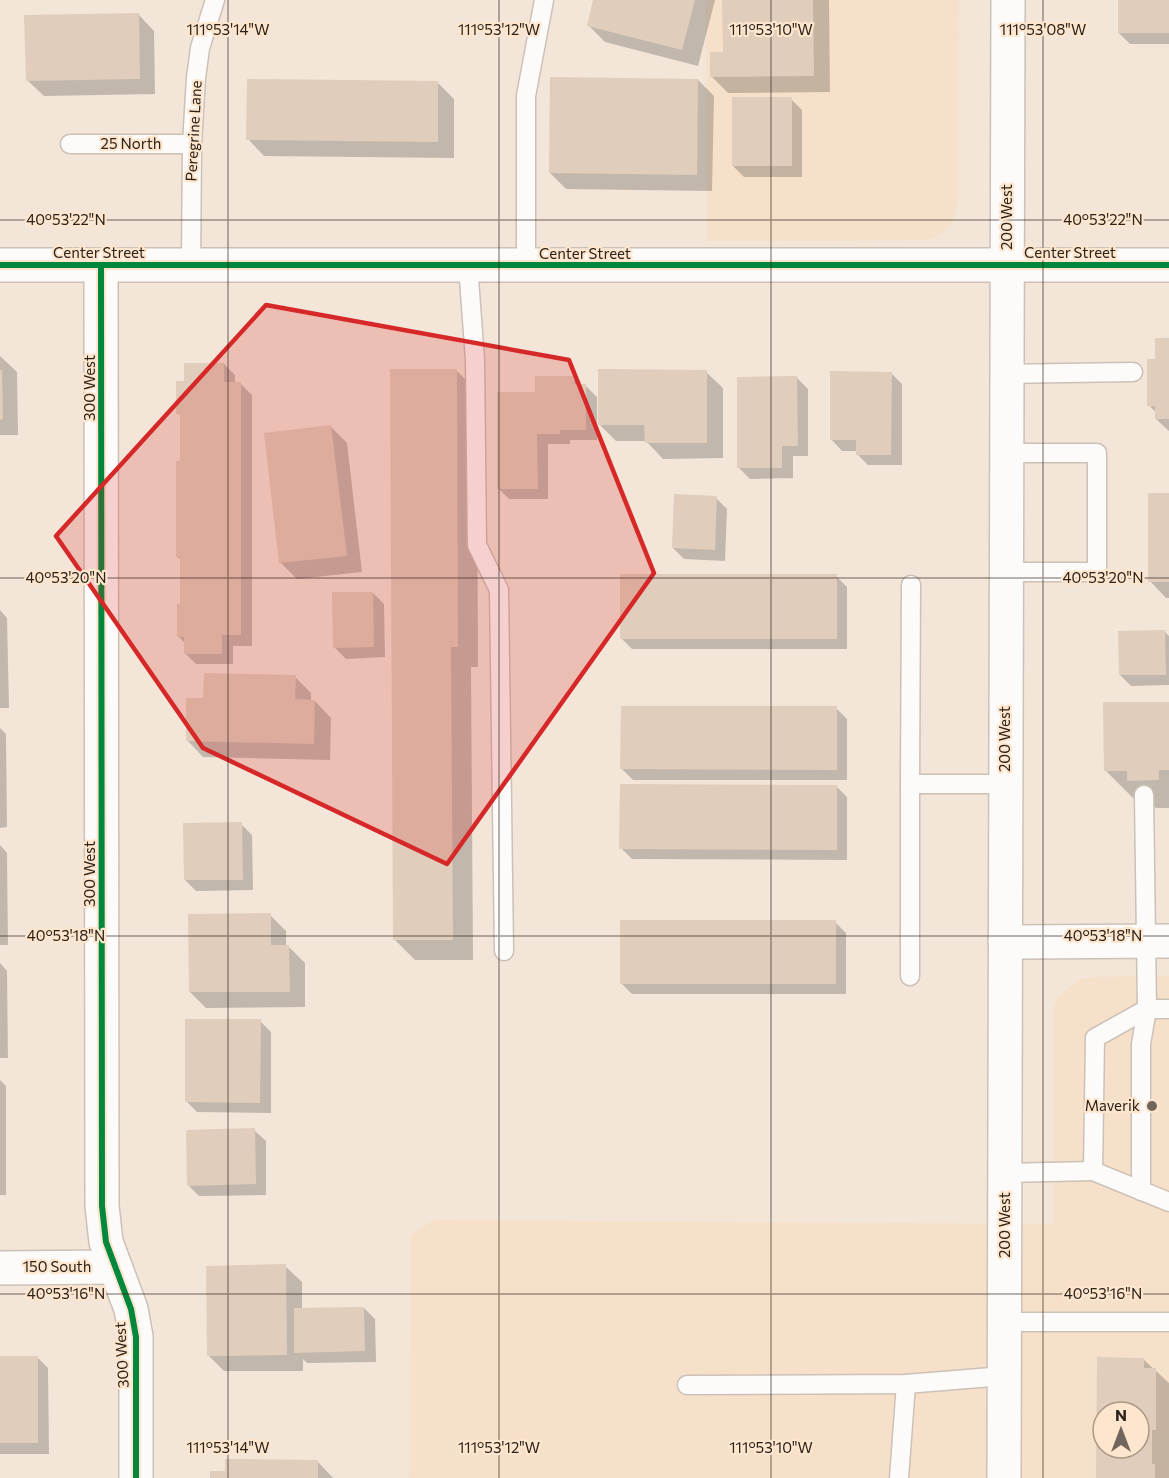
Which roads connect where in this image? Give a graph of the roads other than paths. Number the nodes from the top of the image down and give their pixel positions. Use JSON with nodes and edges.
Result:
{"nodes":[{"id":1,"x":215,"y":0,"type":"edge"},
{"id":2,"x":544,"y":0,"type":"edge"},
{"id":3,"x":1008,"y":0,"type":"edge"},
{"id":4,"x":70,"y":144,"type":"dead end"},
{"id":5,"x":192,"y":144,"type":"junction"},
{"id":6,"x":0,"y":265,"type":"edge"},
{"id":7,"x":101,"y":265,"type":"junction"},
{"id":8,"x":191,"y":265,"type":"junction"},
{"id":9,"x":1169,"y":265,"type":"edge"},
{"id":10,"x":468,"y":266,"type":"junction"},
{"id":11,"x":526,"y":266,"type":"junction"},
{"id":12,"x":1007,"y":266,"type":"junction"},
{"id":13,"x":1133,"y":372,"type":"dead end"},
{"id":14,"x":1006,"y":374,"type":"junction"},
{"id":15,"x":1006,"y":453,"type":"junction"},
{"id":16,"x":1006,"y":572,"type":"junction"},
{"id":17,"x":911,"y":585,"type":"dead end"},
{"id":18,"x":910,"y":784,"type":"junction"},
{"id":19,"x":1005,"y":784,"type":"junction"},
{"id":20,"x":1144,"y":795,"type":"dead end"},
{"id":21,"x":1157,"y":941,"type":"edge"},
{"id":22,"x":1005,"y":942,"type":"junction"},
{"id":23,"x":504,"y":951,"type":"dead end"},
{"id":24,"x":910,"y":976,"type":"dead end"},
{"id":25,"x":1147,"y":1009,"type":"junction"},
{"id":26,"x":1169,"y":1009,"type":"edge"},
{"id":27,"x":1093,"y":1171,"type":"junction"},
{"id":28,"x":1005,"y":1173,"type":"junction"},
{"id":29,"x":1141,"y":1191,"type":"junction"},
{"id":30,"x":1169,"y":1202,"type":"edge"},
{"id":31,"x":115,"y":1267,"type":"junction"},
{"id":32,"x":0,"y":1268,"type":"edge"},
{"id":33,"x":1004,"y":1322,"type":"junction"},
{"id":34,"x":1169,"y":1322,"type":"edge"},
{"id":35,"x":1004,"y":1376,"type":"junction"},
{"id":36,"x":906,"y":1384,"type":"junction"},
{"id":37,"x":687,"y":1385,"type":"dead end"},
{"id":38,"x":135,"y":1478,"type":"edge"},
{"id":39,"x":899,"y":1478,"type":"edge"},
{"id":40,"x":1004,"y":1478,"type":"edge"}],
"edges":[{"from":1,"to":5,"type":"lane","name":"Peregrine Lane"},
{"from":2,"to":11,"type":"lane"},
{"from":3,"to":12,"type":"street","name":"200 West"},
{"from":4,"to":5,"type":"lane","name":"25 North"},
{"from":5,"to":8,"type":"lane","name":"Peregrine Lane"},
{"from":6,"to":7,"type":"street","name":"Center Street"},
{"from":7,"to":8,"type":"street","name":"Center Street"},
{"from":7,"to":31,"type":"street","name":"300 West"},
{"from":8,"to":10,"type":"street","name":"Center Street"},
{"from":9,"to":12,"type":"street","name":"Center Street"},
{"from":10,"to":11,"type":"street","name":"Center Street"},
{"from":10,"to":23,"type":"lane"},
{"from":11,"to":12,"type":"street","name":"Center Street"},
{"from":12,"to":14,"type":"street","name":"200 West"},
{"from":13,"to":14,"type":"lane"},
{"from":14,"to":15,"type":"street","name":"200 West"},
{"from":15,"to":16,"type":"street","name":"200 West"},
{"from":15,"to":16,"type":"lane"},
{"from":16,"to":19,"type":"street","name":"200 West"},
{"from":17,"to":18,"type":"lane"},
{"from":18,"to":19,"type":"lane"},
{"from":18,"to":24,"type":"lane"},
{"from":19,"to":22,"type":"street","name":"200 West"},
{"from":20,"to":21,"type":"lane"},
{"from":21,"to":22,"type":"street"},
{"from":21,"to":25,"type":"lane"},
{"from":22,"to":28,"type":"street","name":"200 West"},
{"from":25,"to":26,"type":"lane"},
{"from":25,"to":27,"type":"lane"},
{"from":25,"to":29,"type":"lane"},
{"from":27,"to":28,"type":"lane"},
{"from":27,"to":29,"type":"lane"},
{"from":28,"to":33,"type":"street","name":"200 West"},
{"from":29,"to":30,"type":"lane"},
{"from":31,"to":32,"type":"street","name":"150 South"},
{"from":31,"to":38,"type":"street","name":"300 West"},
{"from":33,"to":34,"type":"lane"},
{"from":33,"to":35,"type":"street","name":"200 West"},
{"from":35,"to":36,"type":"lane"},
{"from":35,"to":40,"type":"street","name":"200 West"},
{"from":36,"to":37,"type":"lane"},
{"from":36,"to":39,"type":"lane"}]}
